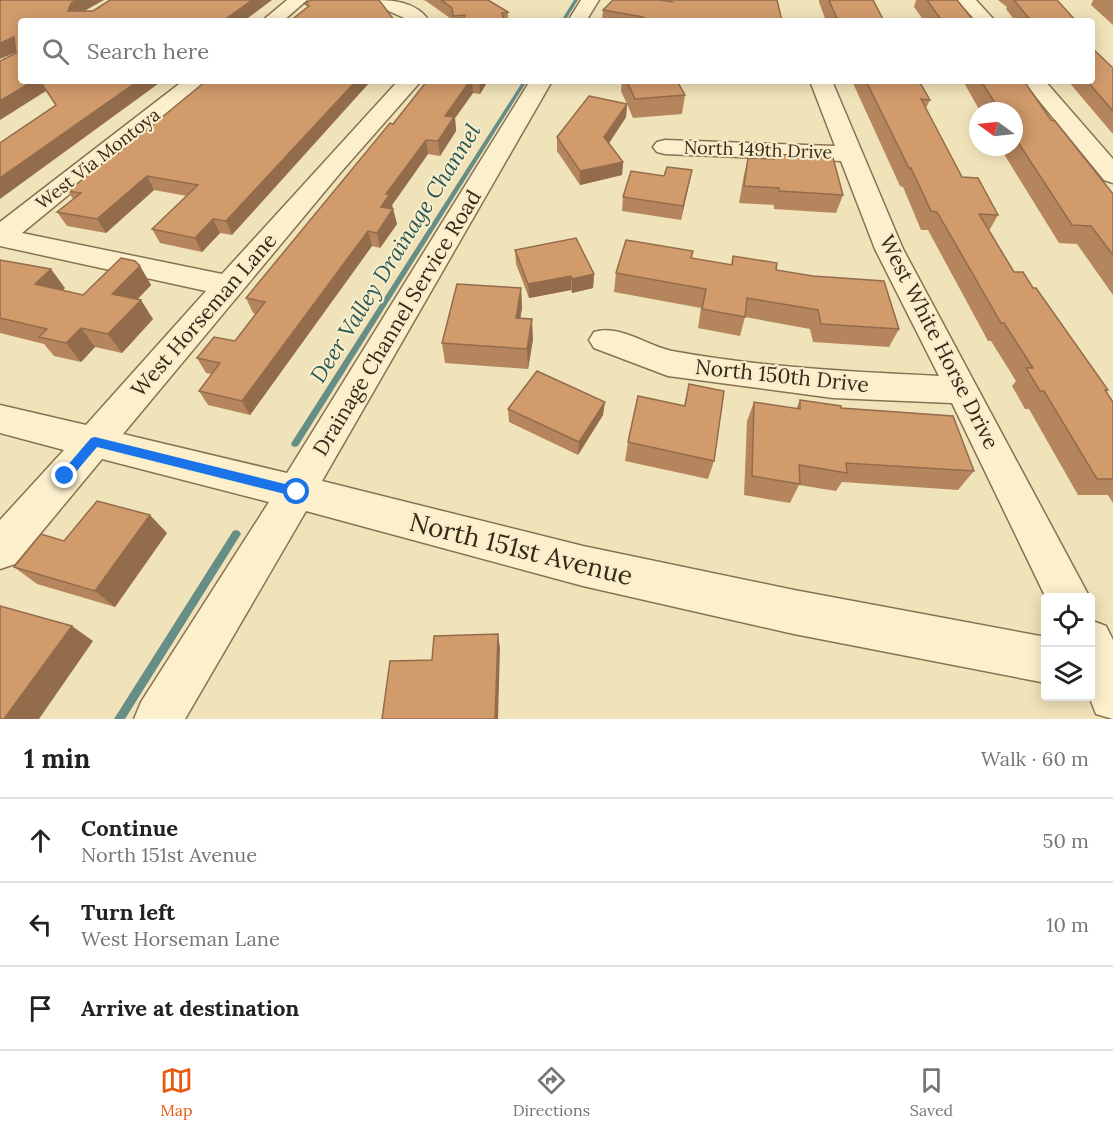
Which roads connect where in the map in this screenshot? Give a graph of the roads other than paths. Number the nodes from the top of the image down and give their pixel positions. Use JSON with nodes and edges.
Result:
{"nodes":[{"id":1,"x":298,"y":0,"type":"edge"},
{"id":2,"x":379,"y":0,"type":"edge"},
{"id":3,"x":590,"y":0,"type":"edge"},
{"id":4,"x":966,"y":0,"type":"edge"},
{"id":5,"x":275,"y":18,"type":"edge"},
{"id":6,"x":418,"y":18,"type":"edge"},
{"id":7,"x":579,"y":18,"type":"edge"},
{"id":8,"x":983,"y":18,"type":"edge"},
{"id":9,"x":192,"y":84,"type":"edge"},
{"id":10,"x":407,"y":84,"type":"edge"},
{"id":11,"x":540,"y":84,"type":"edge"},
{"id":12,"x":822,"y":84,"type":"edge"},
{"id":13,"x":1036,"y":84,"type":"edge"},
{"id":14,"x":665,"y":147,"type":"dead end"},
{"id":15,"x":850,"y":154,"type":"junction"},
{"id":16,"x":1113,"y":176,"type":"edge"},
{"id":17,"x":0,"y":237,"type":"edge"},
{"id":18,"x":229,"y":285,"type":"junction"},
{"id":19,"x":604,"y":340,"type":"dead end"},
{"id":20,"x":963,"y":390,"type":"junction"},
{"id":21,"x":0,"y":419,"type":"edge"},
{"id":22,"x":95,"y":441,"type":"junction"},
{"id":23,"x":297,"y":492,"type":"junction"},
{"id":24,"x":0,"y":550,"type":"edge"},
{"id":25,"x":1067,"y":593,"type":"edge"},
{"id":26,"x":1041,"y":659,"type":"edge"},
{"id":27,"x":158,"y":719,"type":"edge"}],
"edges":[{"from":1,"to":5,"type":"street"},
{"from":2,"to":6,"type":"street"},
{"from":3,"to":7,"type":"street"},
{"from":4,"to":8,"type":"street"},
{"from":9,"to":17,"type":"street","name":"West Via Montoya"},
{"from":10,"to":18,"type":"street","name":"West Horseman Lane"},
{"from":11,"to":23,"type":"street","name":"Drainage Channel Service Road"},
{"from":12,"to":15,"type":"street","name":"West White Horse Drive"},
{"from":13,"to":16,"type":"street"},
{"from":14,"to":15,"type":"street","name":"North 149th Drive"},
{"from":15,"to":20,"type":"street","name":"West White Horse Drive"},
{"from":17,"to":18,"type":"street","name":"West Via Montoya"},
{"from":18,"to":22,"type":"street","name":"West Horseman Lane"},
{"from":19,"to":20,"type":"street","name":"North 150th Drive"},
{"from":20,"to":25,"type":"street","name":"West White Horse Drive"},
{"from":21,"to":22,"type":"street","name":"North 151st Avenue"},
{"from":22,"to":23,"type":"street","name":"North 151st Avenue"},
{"from":22,"to":24,"type":"street","name":"West Horseman Lane"},
{"from":23,"to":26,"type":"street","name":"North 151st Avenue"},
{"from":23,"to":27,"type":"street","name":"Drainage Channel Service Road"}]}
